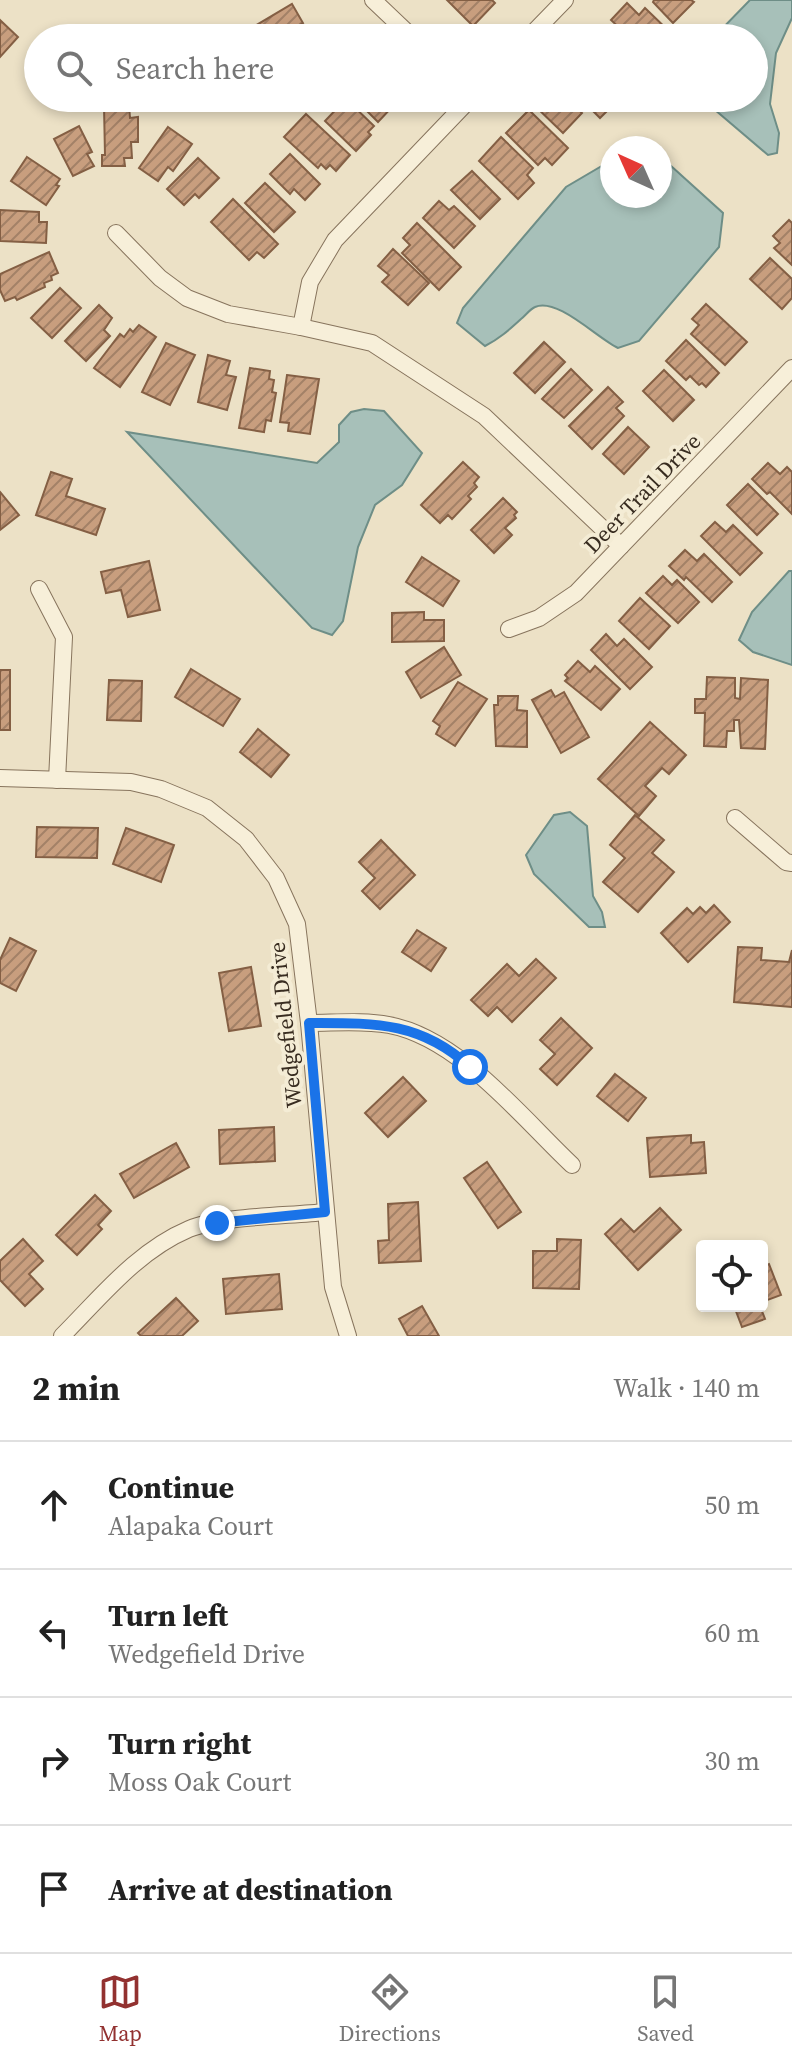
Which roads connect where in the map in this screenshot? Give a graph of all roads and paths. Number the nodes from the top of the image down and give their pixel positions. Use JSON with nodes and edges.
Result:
{"nodes":[{"id":1,"x":373,"y":0,"type":"edge"},
{"id":2,"x":565,"y":0,"type":"edge"},
{"id":3,"x":398,"y":24,"type":"edge"},
{"id":4,"x":542,"y":24,"type":"edge"},
{"id":5,"x":458,"y":112,"type":"edge"},
{"id":6,"x":116,"y":233,"type":"dead end"},
{"id":7,"x":301,"y":327,"type":"junction"},
{"id":8,"x":792,"y":368,"type":"edge"},
{"id":9,"x":621,"y":546,"type":"junction"},
{"id":10,"x":39,"y":589,"type":"dead end"},
{"id":11,"x":509,"y":629,"type":"dead end"},
{"id":12,"x":0,"y":778,"type":"edge"},
{"id":13,"x":57,"y":780,"type":"junction"},
{"id":14,"x":735,"y":818,"type":"dead end"},
{"id":15,"x":792,"y":863,"type":"edge"},
{"id":16,"x":309,"y":1023,"type":"junction"},
{"id":17,"x":572,"y":1165,"type":"dead end"},
{"id":18,"x":325,"y":1212,"type":"junction"},
{"id":19,"x":62,"y":1336,"type":"edge"},
{"id":20,"x":348,"y":1336,"type":"edge"}],
"edges":[{"from":1,"to":3,"type":"street"},
{"from":2,"to":4,"type":"street"},
{"from":5,"to":7,"type":"street"},
{"from":6,"to":7,"type":"street"},
{"from":7,"to":9,"type":"street"},
{"from":8,"to":9,"type":"street","name":"Deer Trail Drive"},
{"from":9,"to":11,"type":"street","name":"Deer Trail Drive"},
{"from":10,"to":13,"type":"street"},
{"from":12,"to":13,"type":"street","name":"Wedgefield Drive"},
{"from":13,"to":16,"type":"street","name":"Wedgefield Drive"},
{"from":14,"to":15,"type":"street"},
{"from":16,"to":17,"type":"street"},
{"from":16,"to":18,"type":"street","name":"Wedgefield Drive"},
{"from":18,"to":19,"type":"street"},
{"from":18,"to":20,"type":"street","name":"Wedgefield Drive"}]}
